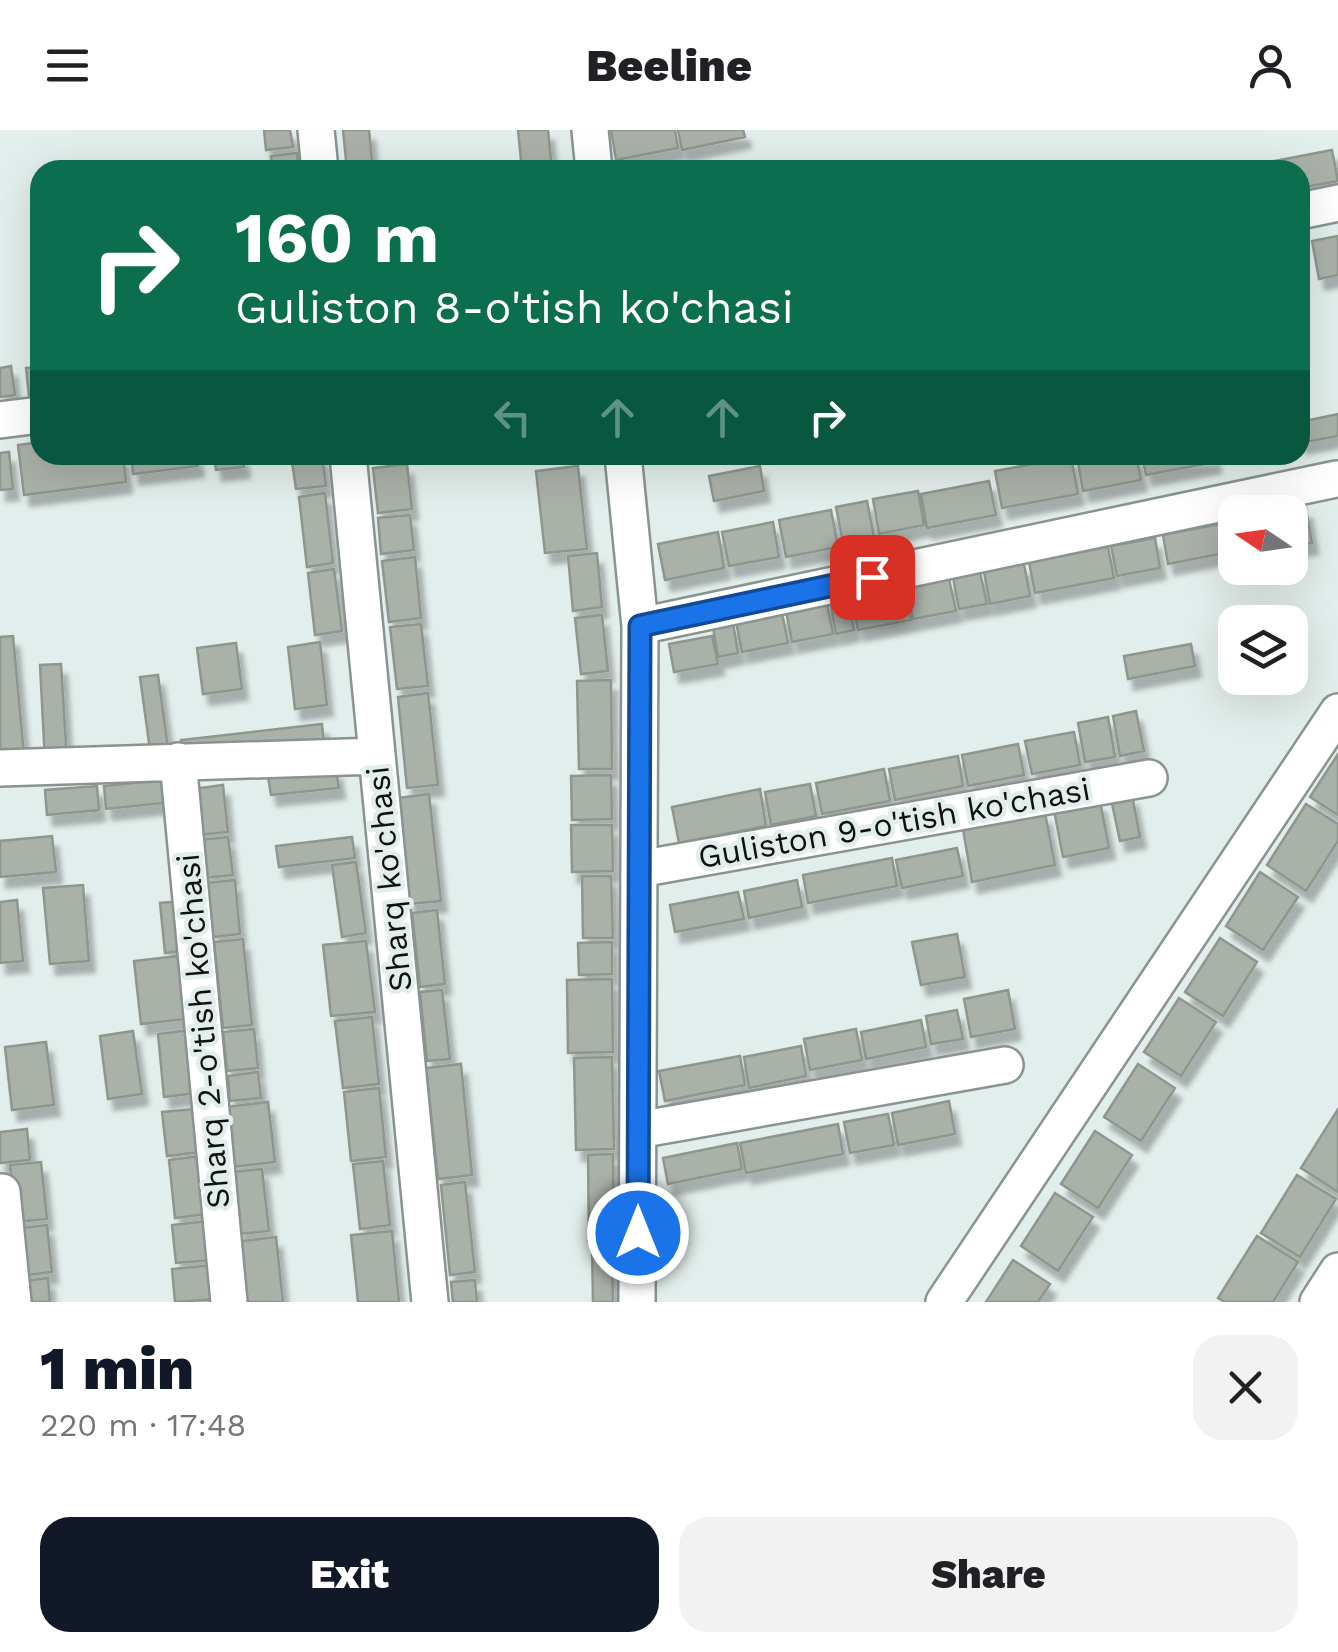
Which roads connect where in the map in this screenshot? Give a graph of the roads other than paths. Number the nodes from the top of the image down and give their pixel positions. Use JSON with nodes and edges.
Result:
{"nodes":[{"id":1,"x":316,"y":130,"type":"edge"},
{"id":2,"x":590,"y":130,"type":"edge"},
{"id":3,"x":319,"y":160,"type":"edge"},
{"id":4,"x":593,"y":160,"type":"edge"},
{"id":5,"x":1338,"y":203,"type":"edge"},
{"id":6,"x":1310,"y":209,"type":"edge"},
{"id":7,"x":30,"y":417,"type":"edge"},
{"id":8,"x":0,"y":420,"type":"edge"},
{"id":9,"x":349,"y":465,"type":"edge"},
{"id":10,"x":624,"y":465,"type":"edge"},
{"id":11,"x":1336,"y":479,"type":"edge"},
{"id":12,"x":640,"y":626,"type":"junction"},
{"id":13,"x":1338,"y":712,"type":"edge"},
{"id":14,"x":377,"y":756,"type":"junction"},
{"id":15,"x":178,"y":760,"type":"junction"},
{"id":16,"x":0,"y":768,"type":"edge"},
{"id":17,"x":1149,"y":778,"type":"dead end"},
{"id":18,"x":639,"y":869,"type":"junction"},
{"id":19,"x":1005,"y":1065,"type":"dead end"},
{"id":20,"x":638,"y":1130,"type":"junction"},
{"id":21,"x":2,"y":1192,"type":"edge"},
{"id":22,"x":1338,"y":1271,"type":"edge"},
{"id":23,"x":13,"y":1302,"type":"edge"},
{"id":24,"x":228,"y":1302,"type":"edge"},
{"id":25,"x":430,"y":1302,"type":"edge"},
{"id":26,"x":637,"y":1302,"type":"edge"},
{"id":27,"x":944,"y":1302,"type":"edge"},
{"id":28,"x":1318,"y":1302,"type":"edge"}],
"edges":[{"from":1,"to":3,"type":"street"},
{"from":2,"to":4,"type":"street"},
{"from":5,"to":6,"type":"street"},
{"from":7,"to":8,"type":"street"},
{"from":9,"to":14,"type":"street","name":"Sharq ko'chasi"},
{"from":10,"to":12,"type":"street"},
{"from":11,"to":12,"type":"street"},
{"from":12,"to":18,"type":"street"},
{"from":13,"to":27,"type":"street"},
{"from":14,"to":15,"type":"street"},
{"from":14,"to":25,"type":"street","name":"Sharq ko'chasi"},
{"from":15,"to":16,"type":"street"},
{"from":15,"to":24,"type":"street","name":"Sharq 2-o'tish ko'chasi"},
{"from":17,"to":18,"type":"street","name":"Guliston 9-o'tish ko'chasi"},
{"from":18,"to":20,"type":"street"},
{"from":19,"to":20,"type":"street"},
{"from":20,"to":26,"type":"street"},
{"from":21,"to":23,"type":"street"},
{"from":22,"to":28,"type":"street"}]}
